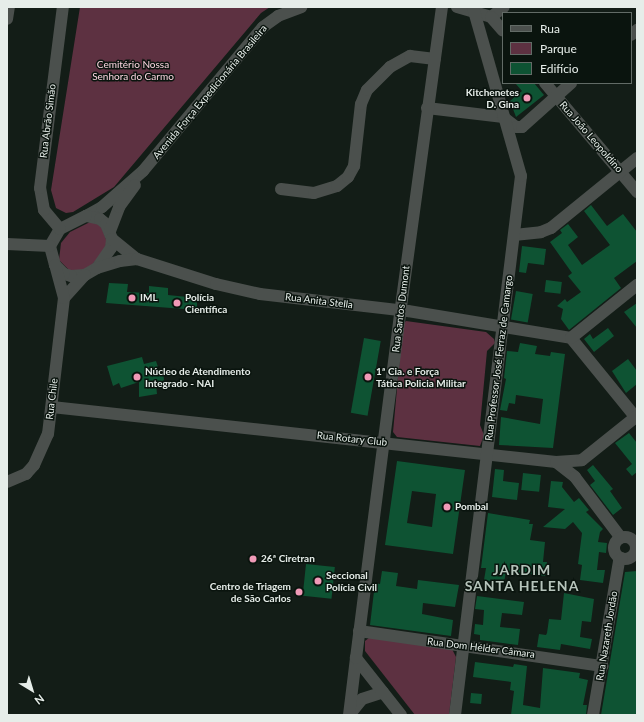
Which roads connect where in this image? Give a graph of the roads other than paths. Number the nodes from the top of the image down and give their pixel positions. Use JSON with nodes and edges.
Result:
{"nodes":[{"id":1,"x":9,"y":7,"type":"edge"},
{"id":2,"x":63,"y":7,"type":"edge"},
{"id":3,"x":301,"y":7,"type":"edge"},
{"id":4,"x":442,"y":7,"type":"edge"},
{"id":5,"x":457,"y":7,"type":"edge"},
{"id":6,"x":504,"y":7,"type":"edge"},
{"id":7,"x":474,"y":10,"type":"edge"},
{"id":8,"x":491,"y":17,"type":"junction"},
{"id":9,"x":7,"y":19,"type":"edge"},
{"id":10,"x":502,"y":30,"type":"edge"},
{"id":11,"x":435,"y":59,"type":"junction"},
{"id":12,"x":546,"y":84,"type":"edge"},
{"id":13,"x":570,"y":84,"type":"edge"},
{"id":14,"x":556,"y":97,"type":"junction"},
{"id":15,"x":427,"y":108,"type":"junction"},
{"id":16,"x":503,"y":117,"type":"junction"},
{"id":17,"x":637,"y":158,"type":"edge"},
{"id":18,"x":143,"y":171,"type":"junction"},
{"id":19,"x":621,"y":172,"type":"junction"},
{"id":20,"x":282,"y":189,"type":"dead end"},
{"id":21,"x":637,"y":192,"type":"edge"},
{"id":22,"x":86,"y":216,"type":"junction"},
{"id":23,"x":60,"y":229,"type":"junction"},
{"id":24,"x":111,"y":235,"type":"junction"},
{"id":25,"x":514,"y":235,"type":"junction"},
{"id":26,"x":7,"y":244,"type":"edge"},
{"id":27,"x":50,"y":246,"type":"junction"},
{"id":28,"x":137,"y":259,"type":"junction"},
{"id":29,"x":55,"y":265,"type":"junction"},
{"id":30,"x":97,"y":268,"type":"junction"},
{"id":31,"x":85,"y":275,"type":"junction"},
{"id":32,"x":637,"y":285,"type":"edge"},
{"id":33,"x":64,"y":298,"type":"junction"},
{"id":34,"x":400,"y":310,"type":"junction"},
{"id":35,"x":503,"y":329,"type":"junction"},
{"id":36,"x":571,"y":338,"type":"junction"},
{"id":37,"x":52,"y":406,"type":"junction"},
{"id":38,"x":637,"y":417,"type":"edge"},
{"id":39,"x":383,"y":443,"type":"junction"},
{"id":40,"x":487,"y":453,"type":"junction"},
{"id":41,"x":582,"y":460,"type":"junction"},
{"id":42,"x":556,"y":462,"type":"junction"},
{"id":43,"x":575,"y":477,"type":"junction"},
{"id":44,"x":7,"y":482,"type":"edge"},
{"id":45,"x":621,"y":538,"type":"junction"},
{"id":46,"x":636,"y":544,"type":"edge"},
{"id":47,"x":622,"y":558,"type":"junction"},
{"id":48,"x":359,"y":631,"type":"junction"},
{"id":49,"x":464,"y":645,"type":"junction"},
{"id":50,"x":356,"y":658,"type":"junction"},
{"id":51,"x":602,"y":666,"type":"junction"},
{"id":52,"x":383,"y":692,"type":"junction"},
{"id":53,"x":350,"y":714,"type":"edge"},
{"id":54,"x":400,"y":715,"type":"edge"},
{"id":55,"x":455,"y":715,"type":"edge"},
{"id":56,"x":593,"y":715,"type":"edge"}],
"edges":[{"from":1,"to":9,"type":"street"},
{"from":2,"to":23,"type":"street","name":"Rua Abrão Simão"},
{"from":3,"to":18,"type":"street","name":"Avenida Força Expedicionária Brasileira"},
{"from":4,"to":11,"type":"street","name":"Rua Santos Dumont"},
{"from":5,"to":7,"type":"street"},
{"from":6,"to":8,"type":"street"},
{"from":7,"to":8,"type":"street"},
{"from":7,"to":16,"type":"street","name":"Rua Professor José Ferraz de Camargo"},
{"from":8,"to":10,"type":"street"},
{"from":11,"to":15,"type":"street","name":"Rua Santos Dumont"},
{"from":11,"to":20,"type":"street"},
{"from":12,"to":14,"type":"street","name":"Rua João Leopoldino"},
{"from":13,"to":14,"type":"street"},
{"from":14,"to":16,"type":"street"},
{"from":14,"to":19,"type":"street","name":"Rua João Leopoldino"},
{"from":15,"to":16,"type":"street"},
{"from":15,"to":34,"type":"street","name":"Rua Santos Dumont"},
{"from":16,"to":25,"type":"street","name":"Rua Professor José Ferraz de Camargo"},
{"from":17,"to":19,"type":"street"},
{"from":18,"to":22,"type":"street","name":"Avenida Força Expedicionária Brasileira"},
{"from":18,"to":24,"type":"street","name":"Avenida Força Expedicionária Brasileira"},
{"from":19,"to":21,"type":"street","name":"Rua João Leopoldino"},
{"from":19,"to":25,"type":"street"},
{"from":22,"to":23,"type":"street"},
{"from":22,"to":24,"type":"street"},
{"from":23,"to":27,"type":"street"},
{"from":24,"to":28,"type":"street"},
{"from":24,"to":30,"type":"street"},
{"from":25,"to":35,"type":"street","name":"Rua Professor José Ferraz de Camargo"},
{"from":26,"to":27,"type":"street"},
{"from":27,"to":29,"type":"street"},
{"from":28,"to":30,"type":"street"},
{"from":28,"to":34,"type":"street","name":"Rua Anita Stella"},
{"from":29,"to":31,"type":"street"},
{"from":29,"to":33,"type":"street"},
{"from":30,"to":31,"type":"street"},
{"from":31,"to":33,"type":"street"},
{"from":32,"to":36,"type":"street"},
{"from":33,"to":37,"type":"street","name":"Rua Chile"},
{"from":34,"to":35,"type":"street","name":"Rua Anita Stella"},
{"from":34,"to":39,"type":"street","name":"Rua Santos Dumont"},
{"from":35,"to":36,"type":"street","name":"Rua Anita Stella"},
{"from":35,"to":40,"type":"street","name":"Rua Professor José Ferraz de Camargo"},
{"from":36,"to":38,"type":"street"},
{"from":37,"to":39,"type":"street","name":"Rua Rotary Club"},
{"from":37,"to":44,"type":"street","name":"Rua Chile"},
{"from":38,"to":41,"type":"street"},
{"from":39,"to":40,"type":"street","name":"Rua Rotary Club"},
{"from":39,"to":48,"type":"street","name":"Rua Santos Dumont"},
{"from":40,"to":42,"type":"street","name":"Rua Rotary Club"},
{"from":40,"to":49,"type":"street","name":"Rua Professor José Ferraz de Camargo"},
{"from":41,"to":42,"type":"street","name":"Rua Rotary Club"},
{"from":41,"to":43,"type":"street"},
{"from":42,"to":43,"type":"street"},
{"from":43,"to":45,"type":"street"},
{"from":45,"to":46,"type":"street"},
{"from":45,"to":47,"type":"street"},
{"from":46,"to":47,"type":"street"},
{"from":47,"to":51,"type":"street","name":"Rua Nazareth Jordão"},
{"from":48,"to":49,"type":"street","name":"Rua Dom Hélder Câmara"},
{"from":48,"to":50,"type":"street","name":"Rua Santos Dumont"},
{"from":49,"to":51,"type":"street","name":"Rua Dom Hélder Câmara"},
{"from":49,"to":55,"type":"street","name":"Rua Professor José Ferraz de Camargo"},
{"from":50,"to":52,"type":"street"},
{"from":50,"to":53,"type":"street","name":"Rua Santos Dumont"},
{"from":51,"to":56,"type":"street","name":"Rua Nazareth Jordão"},
{"from":52,"to":53,"type":"street"},
{"from":52,"to":54,"type":"street"}]}
